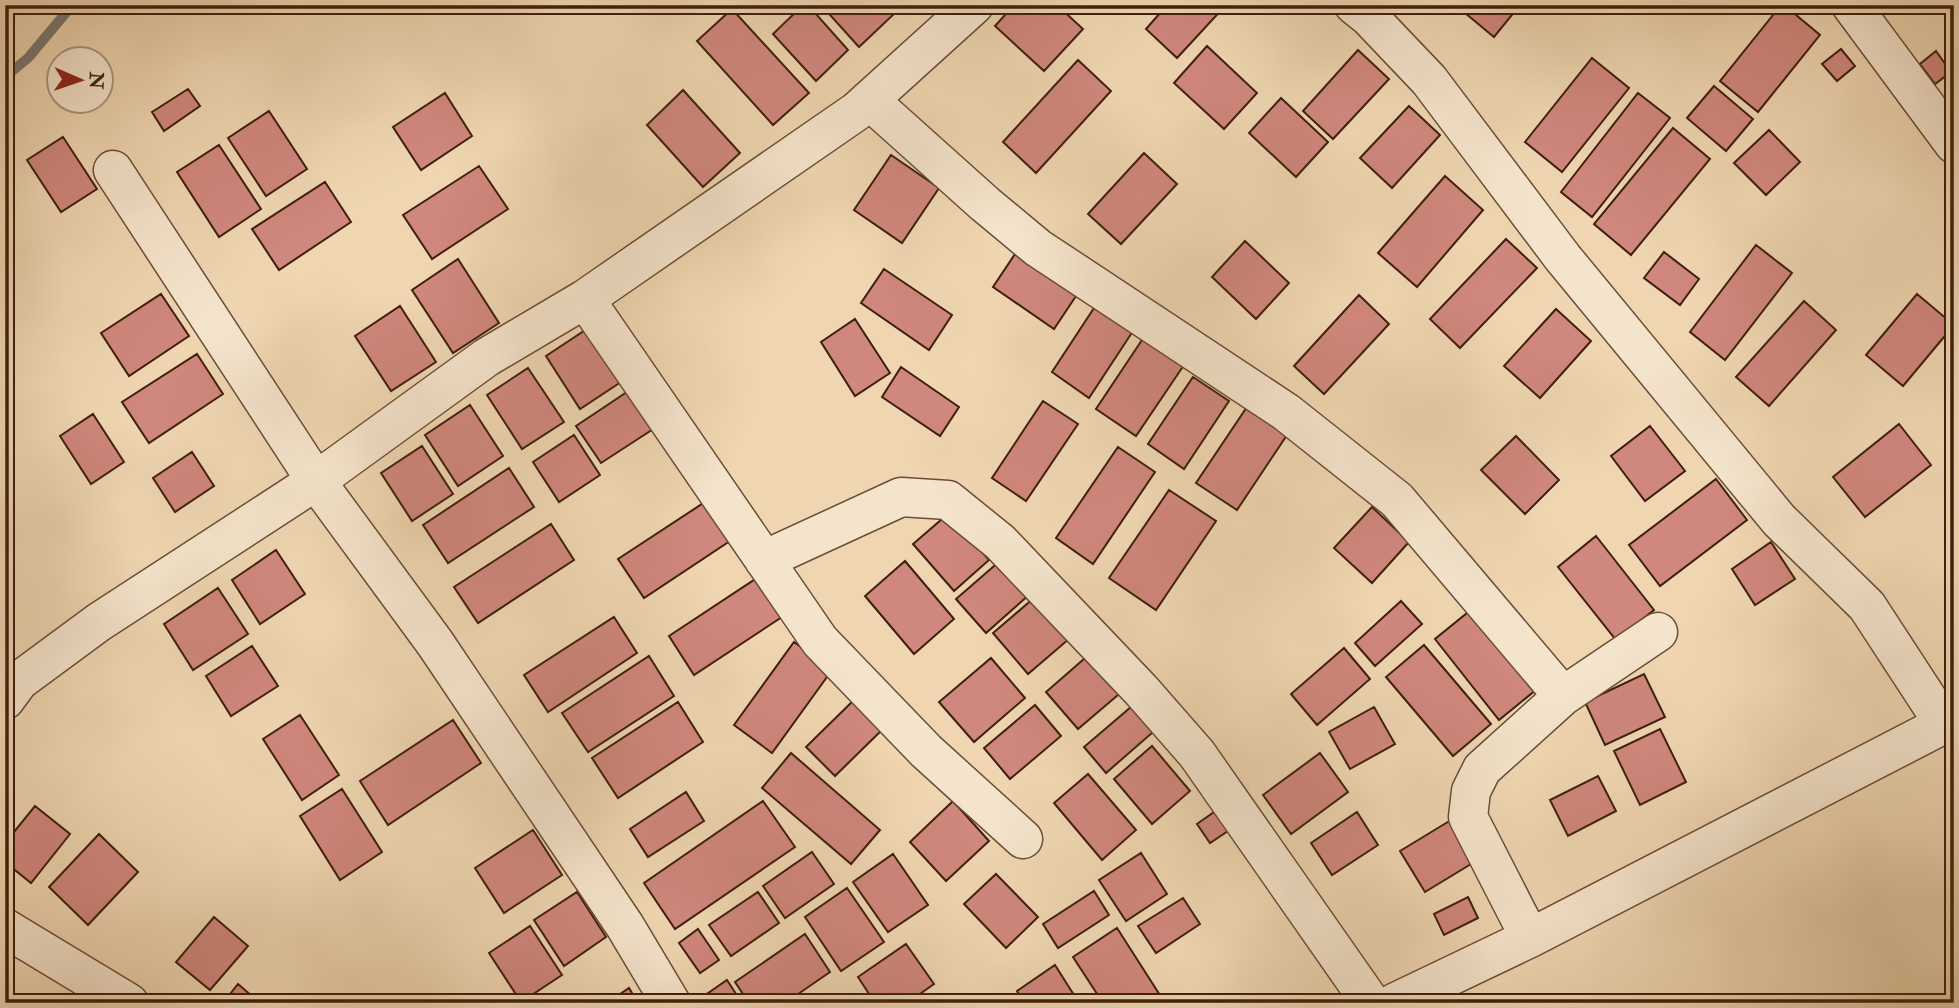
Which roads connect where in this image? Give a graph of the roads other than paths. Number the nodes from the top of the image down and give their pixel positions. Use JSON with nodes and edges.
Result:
{"nodes":[{"id":1,"x":974,"y":5,"type":"edge"},
{"id":2,"x":1354,"y":5,"type":"edge"},
{"id":3,"x":1851,"y":5,"type":"edge"},
{"id":4,"x":869,"y":100,"type":"junction"},
{"id":5,"x":1954,"y":144,"type":"edge"},
{"id":6,"x":113,"y":170,"type":"dead end"},
{"id":7,"x":585,"y":299,"type":"junction"},
{"id":8,"x":316,"y":481,"type":"junction"},
{"id":9,"x":764,"y":560,"type":"junction"},
{"id":10,"x":1658,"y":632,"type":"dead end"},
{"id":11,"x":1563,"y":696,"type":"junction"},
{"id":12,"x":5,"y":700,"type":"edge"},
{"id":13,"x":1949,"y":721,"type":"edge"},
{"id":14,"x":1023,"y":839,"type":"dead end"},
{"id":15,"x":5,"y":928,"type":"edge"},
{"id":16,"x":1530,"y":938,"type":"junction"},
{"id":17,"x":129,"y":1003,"type":"edge"},
{"id":18,"x":671,"y":1003,"type":"edge"},
{"id":19,"x":1371,"y":1003,"type":"edge"},
{"id":20,"x":1394,"y":1003,"type":"edge"}],
"edges":[{"from":1,"to":4,"type":"street"},
{"from":2,"to":13,"type":"street"},
{"from":3,"to":5,"type":"street"},
{"from":4,"to":7,"type":"street"},
{"from":4,"to":11,"type":"street"},
{"from":6,"to":8,"type":"street"},
{"from":7,"to":8,"type":"street"},
{"from":7,"to":9,"type":"street"},
{"from":8,"to":12,"type":"street"},
{"from":8,"to":18,"type":"street"},
{"from":9,"to":14,"type":"street"},
{"from":9,"to":19,"type":"street"},
{"from":10,"to":11,"type":"street"},
{"from":11,"to":16,"type":"street"},
{"from":13,"to":16,"type":"street"},
{"from":15,"to":17,"type":"street"},
{"from":16,"to":20,"type":"street"}]}
